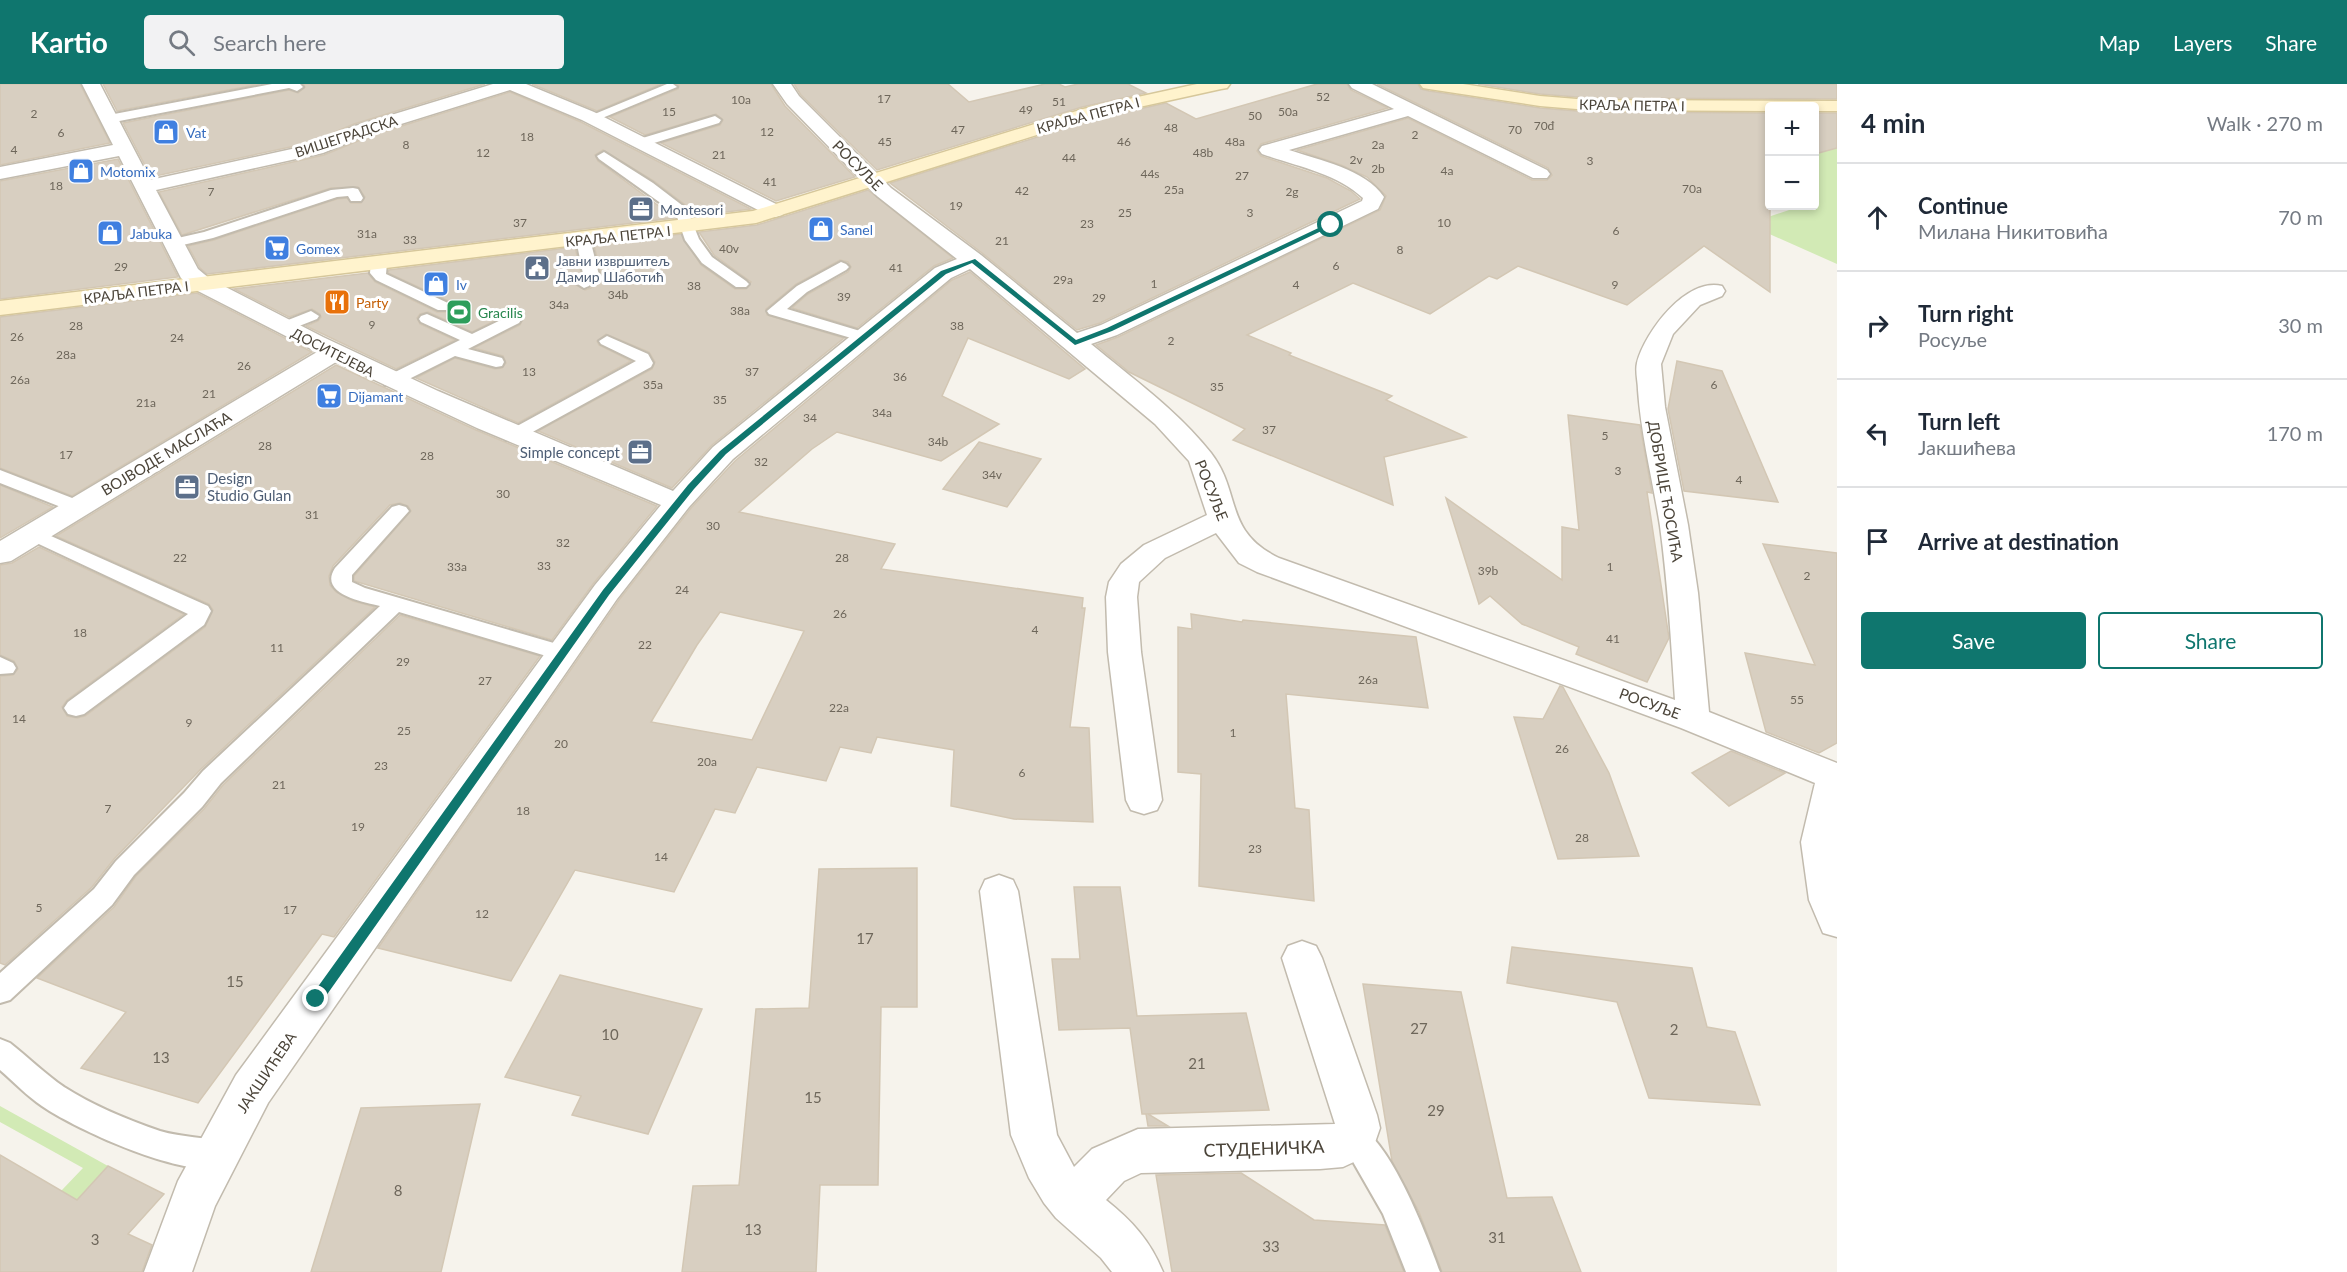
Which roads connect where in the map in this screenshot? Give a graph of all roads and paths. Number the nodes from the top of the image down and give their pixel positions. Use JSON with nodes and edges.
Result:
{"nodes":[{"id":1,"x":91,"y":84,"type":"edge"},
{"id":2,"x":511,"y":84,"type":"edge"},
{"id":3,"x":1221,"y":84,"type":"edge"},
{"id":4,"x":1358,"y":84,"type":"edge"},
{"id":5,"x":1429,"y":84,"type":"edge"},
{"id":6,"x":789,"y":86,"type":"edge"},
{"id":7,"x":297,"y":87,"type":"dead end"},
{"id":8,"x":671,"y":87,"type":"dead end"},
{"id":9,"x":1837,"y":106,"type":"edge"},
{"id":10,"x":1409,"y":110,"type":"junction"},
{"id":11,"x":591,"y":118,"type":"junction"},
{"id":12,"x":109,"y":119,"type":"junction"},
{"id":13,"x":715,"y":120,"type":"dead end"},
{"id":14,"x":641,"y":143,"type":"junction"},
{"id":15,"x":124,"y":149,"type":"junction"},
{"id":16,"x":604,"y":156,"type":"dead end"},
{"id":17,"x":0,"y":173,"type":"edge"},
{"id":18,"x":1540,"y":174,"type":"dead end"},
{"id":19,"x":872,"y":180,"type":"junction"},
{"id":20,"x":144,"y":187,"type":"junction"},
{"id":21,"x":356,"y":198,"type":"dead end"},
{"id":22,"x":775,"y":211,"type":"junction"},
{"id":23,"x":688,"y":228,"type":"junction"},
{"id":24,"x":583,"y":239,"type":"junction"},
{"id":25,"x":177,"y":249,"type":"junction"},
{"id":26,"x":209,"y":249,"type":"dead end"},
{"id":27,"x":973,"y":260,"type":"junction"},
{"id":28,"x":379,"y":263,"type":"junction"},
{"id":29,"x":841,"y":267,"type":"dead end"},
{"id":30,"x":584,"y":283,"type":"dead end"},
{"id":31,"x":202,"y":284,"type":"junction"},
{"id":32,"x":741,"y":284,"type":"dead end"},
{"id":33,"x":1714,"y":291,"type":"dead end"},
{"id":34,"x":0,"y":308,"type":"edge"},
{"id":35,"x":444,"y":308,"type":"dead end"},
{"id":36,"x":311,"y":316,"type":"dead end"},
{"id":37,"x":427,"y":319,"type":"dead end"},
{"id":38,"x":513,"y":320,"type":"dead end"},
{"id":39,"x":284,"y":327,"type":"junction"},
{"id":40,"x":864,"y":337,"type":"junction"},
{"id":41,"x":472,"y":340,"type":"junction"},
{"id":42,"x":607,"y":342,"type":"dead end"},
{"id":43,"x":1075,"y":342,"type":"junction"},
{"id":44,"x":453,"y":350,"type":"junction"},
{"id":45,"x":333,"y":353,"type":"junction"},
{"id":46,"x":496,"y":362,"type":"dead end"},
{"id":47,"x":391,"y":381,"type":"junction"},
{"id":48,"x":512,"y":436,"type":"junction"},
{"id":49,"x":0,"y":476,"type":"edge"},
{"id":50,"x":679,"y":501,"type":"junction"},
{"id":51,"x":78,"y":507,"type":"junction"},
{"id":52,"x":399,"y":511,"type":"dead end"},
{"id":53,"x":1223,"y":519,"type":"junction"},
{"id":54,"x":33,"y":534,"type":"junction"},
{"id":55,"x":0,"y":554,"type":"edge"},
{"id":56,"x":395,"y":604,"type":"junction"},
{"id":57,"x":563,"y":653,"type":"junction"},
{"id":58,"x":76,"y":708,"type":"dead end"},
{"id":59,"x":1693,"y":719,"type":"junction"},
{"id":60,"x":1836,"y":777,"type":"edge"},
{"id":61,"x":1144,"y":800,"type":"dead end"},
{"id":62,"x":999,"y":891,"type":"dead end"},
{"id":63,"x":1837,"y":921,"type":"edge"},
{"id":64,"x":1302,"y":958,"type":"dead end"},
{"id":65,"x":0,"y":991,"type":"edge"},
{"id":66,"x":0,"y":1052,"type":"edge"},
{"id":67,"x":1355,"y":1139,"type":"junction"},
{"id":68,"x":216,"y":1155,"type":"junction"},
{"id":69,"x":1072,"y":1201,"type":"junction"},
{"id":70,"x":168,"y":1272,"type":"edge"},
{"id":71,"x":1139,"y":1272,"type":"edge"},
{"id":72,"x":1423,"y":1272,"type":"edge"}],
"edges":[{"from":1,"to":12,"type":"street","name":"ДОСИТЕЈЕВА"},
{"from":2,"to":11,"type":"street","name":"ВИШЕГРАДСКА"},
{"from":2,"to":20,"type":"street","name":"ВИШЕГРАДСКА"},
{"from":3,"to":19,"type":"main road","name":"КРАЉА ПЕТРА I"},
{"from":4,"to":10,"type":"street"},
{"from":5,"to":9,"type":"main road","name":"КРАЉА ПЕТРА I"},
{"from":6,"to":19,"type":"street","name":"РОСУЉЕ"},
{"from":7,"to":12,"type":"lane"},
{"from":8,"to":11,"type":"lane"},
{"from":10,"to":18,"type":"street"},
{"from":10,"to":43,"type":"street"},
{"from":11,"to":14,"type":"street","name":"ВИШЕГРАДСКА"},
{"from":12,"to":15,"type":"street","name":"ДОСИТЕЈЕВА"},
{"from":13,"to":14,"type":"lane"},
{"from":14,"to":22,"type":"street","name":"ВИШЕГРАДСКА"},
{"from":15,"to":17,"type":"street"},
{"from":15,"to":20,"type":"street","name":"ДОСИТЕЈЕВА"},
{"from":16,"to":23,"type":"lane"},
{"from":19,"to":22,"type":"main road","name":"КРАЉА ПЕТРА I"},
{"from":19,"to":27,"type":"street","name":"РОСУЉЕ"},
{"from":20,"to":25,"type":"street","name":"ДОСИТЕЈЕВА"},
{"from":21,"to":25,"type":"lane"},
{"from":22,"to":23,"type":"main road","name":"КРАЉА ПЕТРА I"},
{"from":23,"to":24,"type":"main road","name":"КРАЉА ПЕТРА I"},
{"from":23,"to":32,"type":"lane"},
{"from":24,"to":28,"type":"main road","name":"КРАЉА ПЕТРА I"},
{"from":24,"to":30,"type":"lane"},
{"from":25,"to":26,"type":"lane"},
{"from":25,"to":31,"type":"street","name":"ДОСИТЕЈЕВА"},
{"from":27,"to":40,"type":"street","name":"ЈАКШИЋЕВА"},
{"from":27,"to":43,"type":"street","name":"РОСУЉЕ"},
{"from":28,"to":31,"type":"main road","name":"КРАЉА ПЕТРА I"},
{"from":28,"to":35,"type":"lane"},
{"from":29,"to":40,"type":"lane"},
{"from":31,"to":34,"type":"main road","name":"КРАЉА ПЕТРА I"},
{"from":31,"to":39,"type":"street","name":"ДОСИТЕЈЕВА"},
{"from":33,"to":59,"type":"street","name":"ДОБРИЦЕ ЋОСИЋА"},
{"from":36,"to":39,"type":"lane"},
{"from":37,"to":41,"type":"lane"},
{"from":38,"to":41,"type":"lane"},
{"from":39,"to":45,"type":"street","name":"ДОСИТЕЈЕВА"},
{"from":40,"to":50,"type":"street","name":"ЈАКШИЋЕВА"},
{"from":41,"to":44,"type":"lane"},
{"from":42,"to":48,"type":"lane"},
{"from":43,"to":53,"type":"street","name":"РОСУЉЕ"},
{"from":44,"to":46,"type":"lane"},
{"from":44,"to":47,"type":"lane"},
{"from":45,"to":47,"type":"street","name":"ДОСИТЕЈЕВА"},
{"from":45,"to":51,"type":"street","name":"ВОЈВОДЕ МАСЛАЋА"},
{"from":47,"to":48,"type":"street","name":"ДОСИТЕЈЕВА"},
{"from":48,"to":50,"type":"street","name":"ДОСИТЕЈЕВА"},
{"from":49,"to":51,"type":"lane"},
{"from":50,"to":57,"type":"street","name":"ЈАКШИЋЕВА"},
{"from":51,"to":54,"type":"street","name":"ВОЈВОДЕ МАСЛАЋА"},
{"from":52,"to":56,"type":"lane"},
{"from":53,"to":59,"type":"street","name":"РОСУЉЕ"},
{"from":53,"to":61,"type":"street"},
{"from":54,"to":55,"type":"street","name":"ВОЈВОДЕ МАСЛАЋА"},
{"from":54,"to":58,"type":"lane"},
{"from":56,"to":57,"type":"lane"},
{"from":56,"to":65,"type":"lane"},
{"from":57,"to":68,"type":"street","name":"ЈАКШИЋЕВА"},
{"from":59,"to":60,"type":"street","name":"РОСУЉЕ"},
{"from":60,"to":63,"type":"street"},
{"from":62,"to":69,"type":"street"},
{"from":64,"to":67,"type":"street"},
{"from":66,"to":68,"type":"lane"},
{"from":67,"to":69,"type":"street","name":"СТУДЕНИЧКА"},
{"from":67,"to":72,"type":"lane"},
{"from":68,"to":70,"type":"street","name":"ЈАКШИЋЕВА"},
{"from":69,"to":71,"type":"street"}]}
